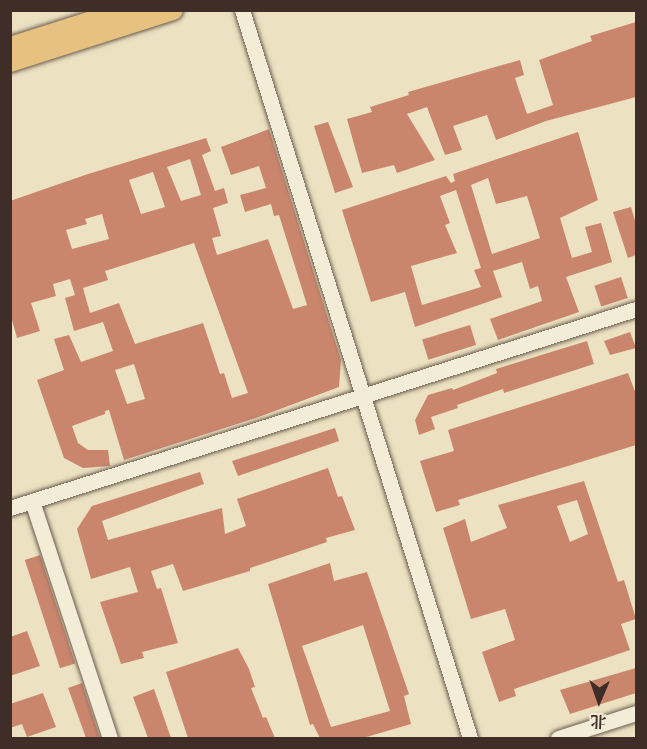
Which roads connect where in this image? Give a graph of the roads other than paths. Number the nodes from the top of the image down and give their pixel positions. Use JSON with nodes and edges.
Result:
{"nodes":[{"id":1,"x":126,"y":10,"type":"edge"},
{"id":2,"x":173,"y":10,"type":"edge"},
{"id":3,"x":242,"y":10,"type":"edge"},
{"id":4,"x":10,"y":47,"type":"edge"},
{"id":5,"x":10,"y":62,"type":"edge"},
{"id":6,"x":636,"y":309,"type":"edge"},
{"id":7,"x":362,"y":395,"type":"junction"},
{"id":8,"x":32,"y":501,"type":"junction"},
{"id":9,"x":10,"y":508,"type":"edge"},
{"id":10,"x":636,"y":712,"type":"edge"},
{"id":11,"x":110,"y":738,"type":"edge"},
{"id":12,"x":470,"y":738,"type":"edge"},
{"id":13,"x":558,"y":738,"type":"edge"}],
"edges":[{"from":1,"to":4,"type":"main road"},
{"from":2,"to":5,"type":"main road"},
{"from":3,"to":7,"type":"street"},
{"from":6,"to":7,"type":"street"},
{"from":7,"to":8,"type":"street"},
{"from":7,"to":12,"type":"street"},
{"from":8,"to":9,"type":"street"},
{"from":8,"to":11,"type":"street"},
{"from":10,"to":13,"type":"street"}]}
